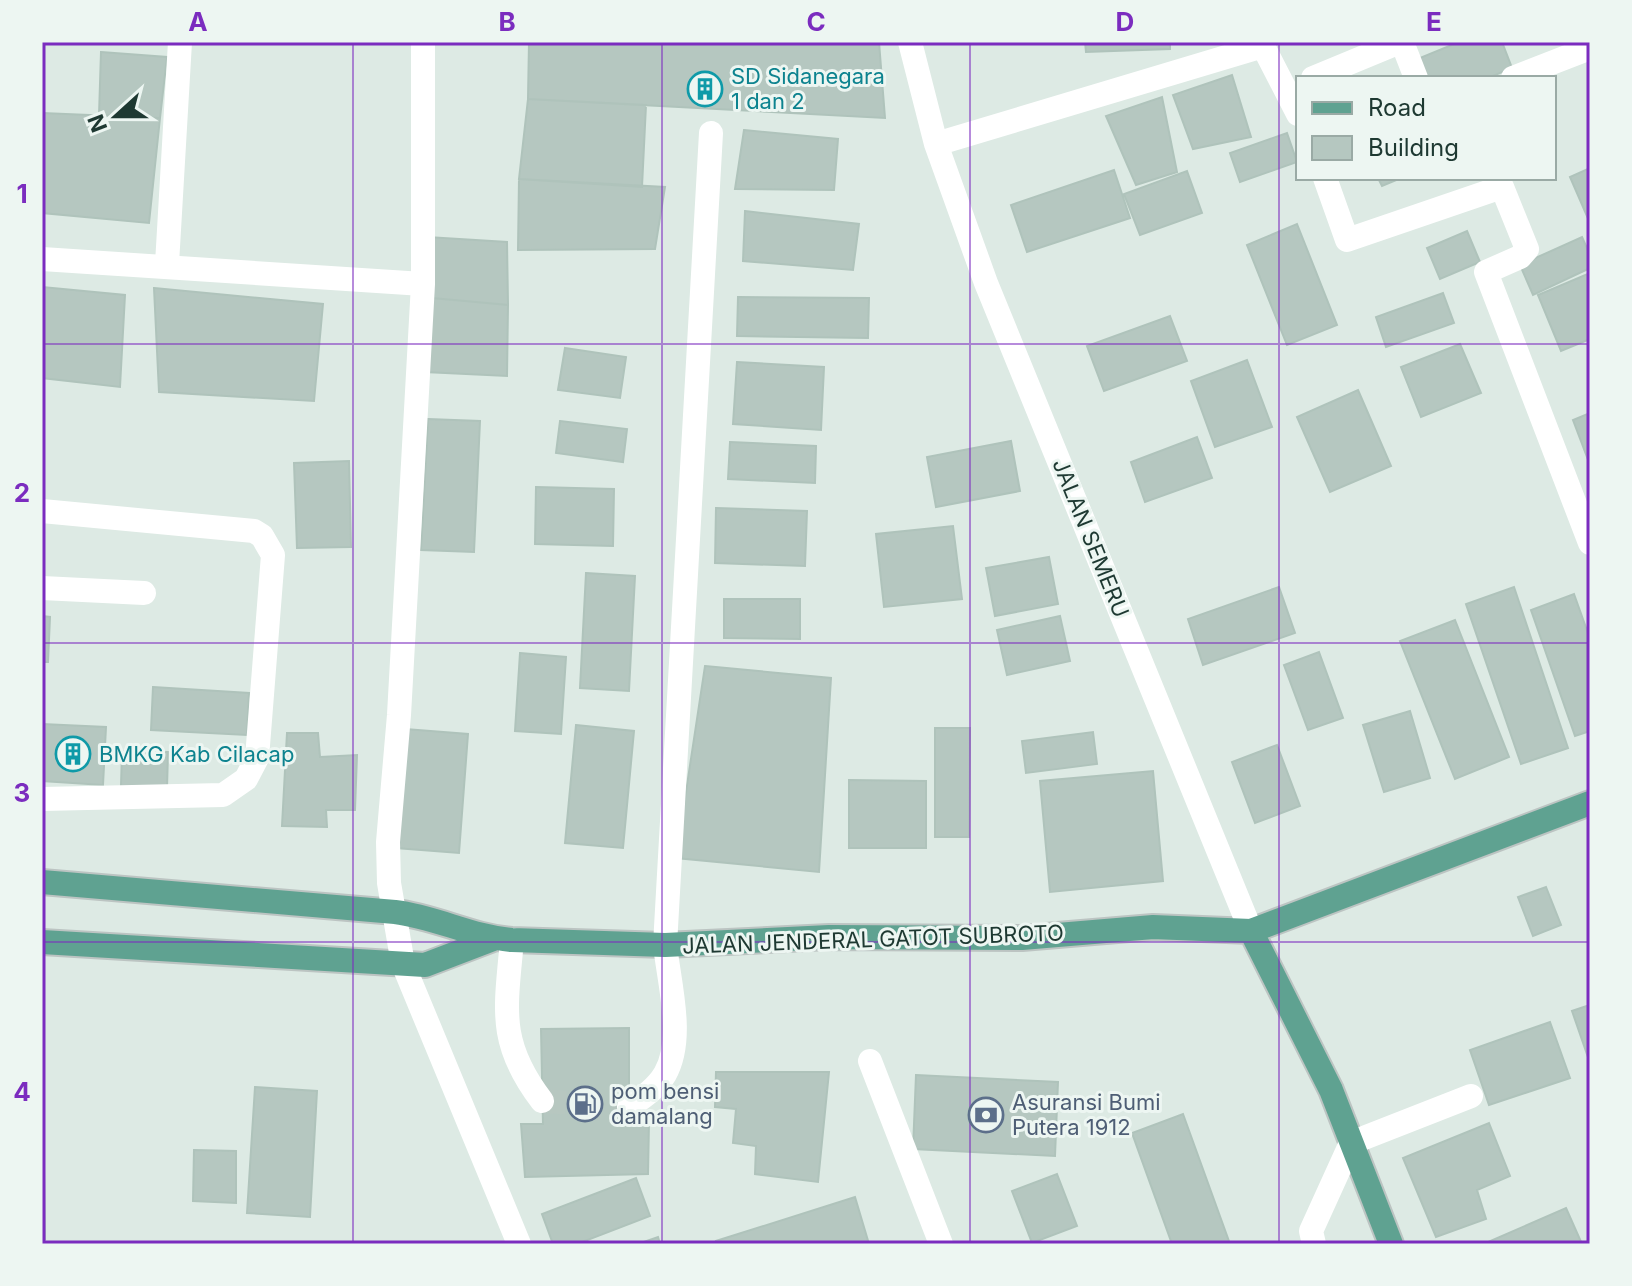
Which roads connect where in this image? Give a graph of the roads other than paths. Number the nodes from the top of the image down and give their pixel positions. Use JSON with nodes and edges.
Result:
{"nodes":[{"id":1,"x":180,"y":42,"type":"edge"},
{"id":2,"x":423,"y":42,"type":"edge"},
{"id":3,"x":910,"y":42,"type":"edge"},
{"id":4,"x":1401,"y":42,"type":"edge"},
{"id":5,"x":1256,"y":45,"type":"edge"},
{"id":6,"x":1590,"y":48,"type":"edge"},
{"id":7,"x":1318,"y":76,"type":"edge"},
{"id":8,"x":1415,"y":76,"type":"edge"},
{"id":9,"x":1518,"y":76,"type":"edge"},
{"id":10,"x":1292,"y":87,"type":"edge"},
{"id":11,"x":711,"y":133,"type":"dead end"},
{"id":12,"x":936,"y":144,"type":"junction"},
{"id":13,"x":1326,"y":180,"type":"edge"},
{"id":14,"x":42,"y":259,"type":"edge"},
{"id":15,"x":167,"y":264,"type":"junction"},
{"id":16,"x":423,"y":284,"type":"junction"},
{"id":17,"x":42,"y":511,"type":"edge"},
{"id":18,"x":1590,"y":543,"type":"edge"},
{"id":19,"x":42,"y":588,"type":"edge"},
{"id":20,"x":144,"y":593,"type":"dead end"},
{"id":21,"x":42,"y":799,"type":"edge"},
{"id":22,"x":1590,"y":803,"type":"edge"},
{"id":23,"x":42,"y":882,"type":"edge"},
{"id":24,"x":395,"y":912,"type":"junction"},
{"id":25,"x":1251,"y":931,"type":"junction"},
{"id":26,"x":503,"y":939,"type":"junction"},
{"id":27,"x":42,"y":942,"type":"edge"},
{"id":28,"x":665,"y":945,"type":"junction"},
{"id":29,"x":403,"y":964,"type":"junction"},
{"id":30,"x":870,"y":1061,"type":"dead end"},
{"id":31,"x":1471,"y":1096,"type":"dead end"},
{"id":32,"x":542,"y":1101,"type":"dead end"},
{"id":33,"x":629,"y":1107,"type":"tunnel mouth"},
{"id":34,"x":1351,"y":1143,"type":"junction"},
{"id":35,"x":519,"y":1244,"type":"edge"},
{"id":36,"x":941,"y":1244,"type":"edge"},
{"id":37,"x":1314,"y":1244,"type":"edge"},
{"id":38,"x":1391,"y":1244,"type":"edge"}],
"edges":[{"from":1,"to":15,"type":"street"},
{"from":2,"to":16,"type":"street"},
{"from":3,"to":12,"type":"street","name":"JALAN SEMERU"},
{"from":4,"to":7,"type":"street"},
{"from":4,"to":8,"type":"street"},
{"from":5,"to":10,"type":"street"},
{"from":5,"to":12,"type":"street"},
{"from":6,"to":9,"type":"street"},
{"from":11,"to":28,"type":"street"},
{"from":12,"to":25,"type":"street","name":"JALAN SEMERU"},
{"from":13,"to":18,"type":"street"},
{"from":14,"to":15,"type":"street"},
{"from":15,"to":16,"type":"street"},
{"from":16,"to":24,"type":"street"},
{"from":17,"to":21,"type":"street"},
{"from":19,"to":20,"type":"street"},
{"from":22,"to":25,"type":"main road"},
{"from":23,"to":24,"type":"main road","name":"JALAN JENDERAL GATOT SUBROTO"},
{"from":24,"to":26,"type":"main road","name":"JALAN JENDERAL GATOT SUBROTO"},
{"from":24,"to":29,"type":"street"},
{"from":25,"to":28,"type":"main road","name":"JALAN JENDERAL GATOT SUBROTO"},
{"from":25,"to":34,"type":"main road"},
{"from":26,"to":28,"type":"main road","name":"JALAN JENDERAL GATOT SUBROTO"},
{"from":26,"to":29,"type":"main road","name":"JALAN JENDERAL GATOT SUBROTO"},
{"from":26,"to":32,"type":"street"},
{"from":27,"to":29,"type":"main road","name":"JALAN JENDERAL GATOT SUBROTO"},
{"from":28,"to":33,"type":"street"},
{"from":29,"to":35,"type":"street"},
{"from":30,"to":36,"type":"street"},
{"from":31,"to":34,"type":"street"},
{"from":34,"to":37,"type":"street"},
{"from":34,"to":38,"type":"main road"}]}
